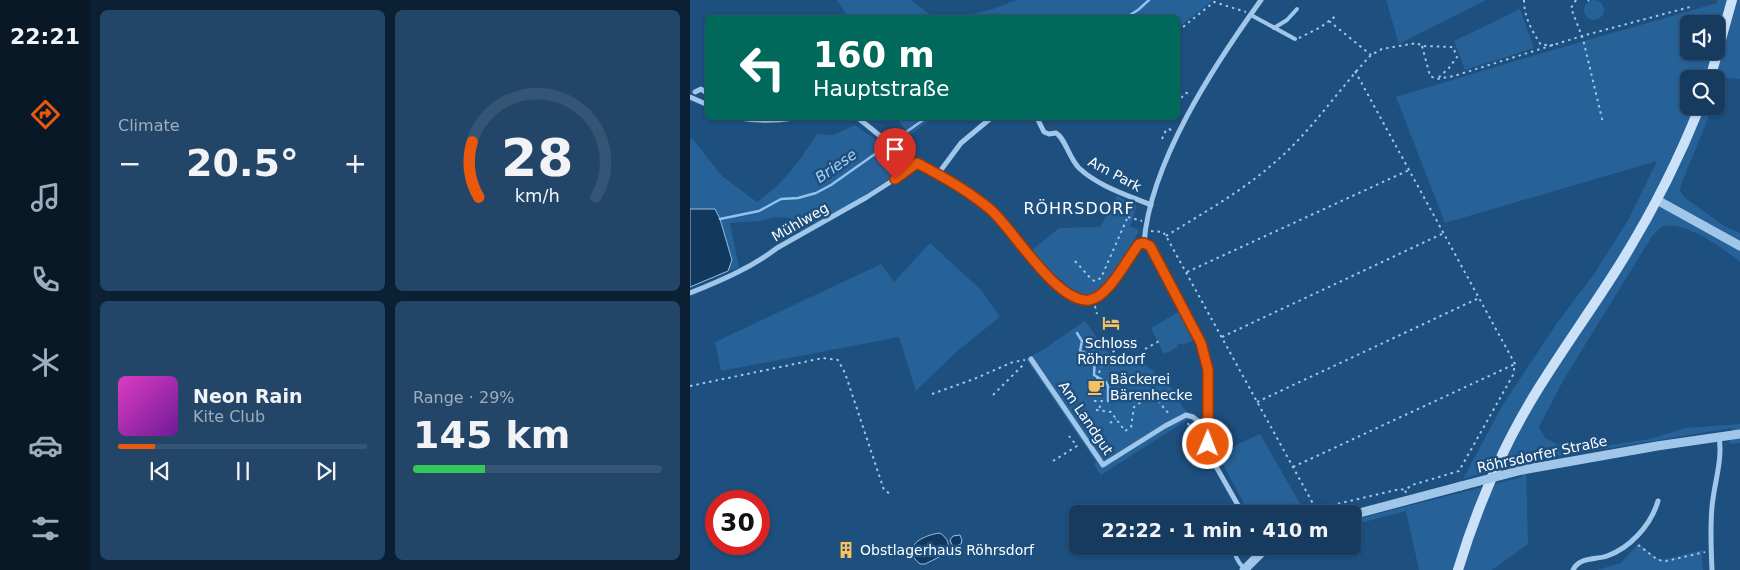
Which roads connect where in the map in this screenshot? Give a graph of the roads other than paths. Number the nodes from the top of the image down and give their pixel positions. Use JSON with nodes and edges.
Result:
{"nodes":[{"id":1,"x":1261,"y":0,"type":"edge"},
{"id":2,"x":1732,"y":0,"type":"edge"},
{"id":3,"x":1296,"y":9,"type":"dead end"},
{"id":4,"x":1251,"y":15,"type":"junction"},
{"id":5,"x":1274,"y":28,"type":"junction"},
{"id":6,"x":1295,"y":39,"type":"road end"},
{"id":7,"x":1713,"y":70,"type":"edge"},
{"id":8,"x":695,"y":92,"type":"dead end"},
{"id":9,"x":705,"y":92,"type":"edge"},
{"id":10,"x":690,"y":97,"type":"edge"},
{"id":11,"x":705,"y":104,"type":"edge"},
{"id":12,"x":1696,"y":115,"type":"edge"},
{"id":13,"x":749,"y":120,"type":"edge"},
{"id":14,"x":779,"y":120,"type":"edge"},
{"id":15,"x":861,"y":120,"type":"edge"},
{"id":16,"x":989,"y":120,"type":"edge"},
{"id":17,"x":1038,"y":120,"type":"edge"},
{"id":18,"x":917,"y":163,"type":"junction"},
{"id":19,"x":938,"y":174,"type":"junction"},
{"id":20,"x":1656,"y":200,"type":"junction"},
{"id":21,"x":1151,"y":205,"type":"junction"},
{"id":22,"x":1144,"y":243,"type":"junction"},
{"id":23,"x":1740,"y":246,"type":"edge"},
{"id":24,"x":690,"y":293,"type":"edge"},
{"id":25,"x":1032,"y":359,"type":"dead end"},
{"id":26,"x":1208,"y":423,"type":"junction"},
{"id":27,"x":1740,"y":434,"type":"edge"},
{"id":28,"x":1719,"y":436,"type":"junction"},
{"id":29,"x":1658,"y":501,"type":"dead end"},
{"id":30,"x":1238,"y":505,"type":"edge"},
{"id":31,"x":1361,"y":512,"type":"edge"},
{"id":32,"x":1236,"y":555,"type":"edge"},
{"id":33,"x":1259,"y":555,"type":"edge"},
{"id":34,"x":1245,"y":570,"type":"edge"},
{"id":35,"x":1458,"y":570,"type":"edge"},
{"id":36,"x":1573,"y":570,"type":"edge"},
{"id":37,"x":1712,"y":570,"type":"edge"}],
"edges":[{"from":1,"to":4,"type":"street"},
{"from":2,"to":7,"type":"main road"},
{"from":3,"to":5,"type":"lane"},
{"from":4,"to":5,"type":"lane"},
{"from":4,"to":21,"type":"street"},
{"from":5,"to":6,"type":"lane"},
{"from":8,"to":9,"type":"street"},
{"from":10,"to":11,"type":"street"},
{"from":12,"to":20,"type":"main road"},
{"from":13,"to":14,"type":"street"},
{"from":15,"to":18,"type":"street"},
{"from":16,"to":19,"type":"street"},
{"from":17,"to":21,"type":"street","name":"Am Park"},
{"from":18,"to":19,"type":"street"},
{"from":18,"to":24,"type":"street","name":"Mühlweg"},
{"from":19,"to":22,"type":"street"},
{"from":20,"to":23,"type":"street"},
{"from":20,"to":35,"type":"main road"},
{"from":21,"to":22,"type":"street"},
{"from":22,"to":26,"type":"street"},
{"from":25,"to":26,"type":"street","name":"Am Landgut"},
{"from":26,"to":30,"type":"street"},
{"from":27,"to":28,"type":"street","name":"Röhrsdorfer Straße"},
{"from":28,"to":31,"type":"street","name":"Röhrsdorfer Straße","bridge":true},
{"from":28,"to":37,"type":"street"},
{"from":29,"to":36,"type":"street"},
{"from":32,"to":34,"type":"lane"},
{"from":33,"to":34,"type":"street"}]}
